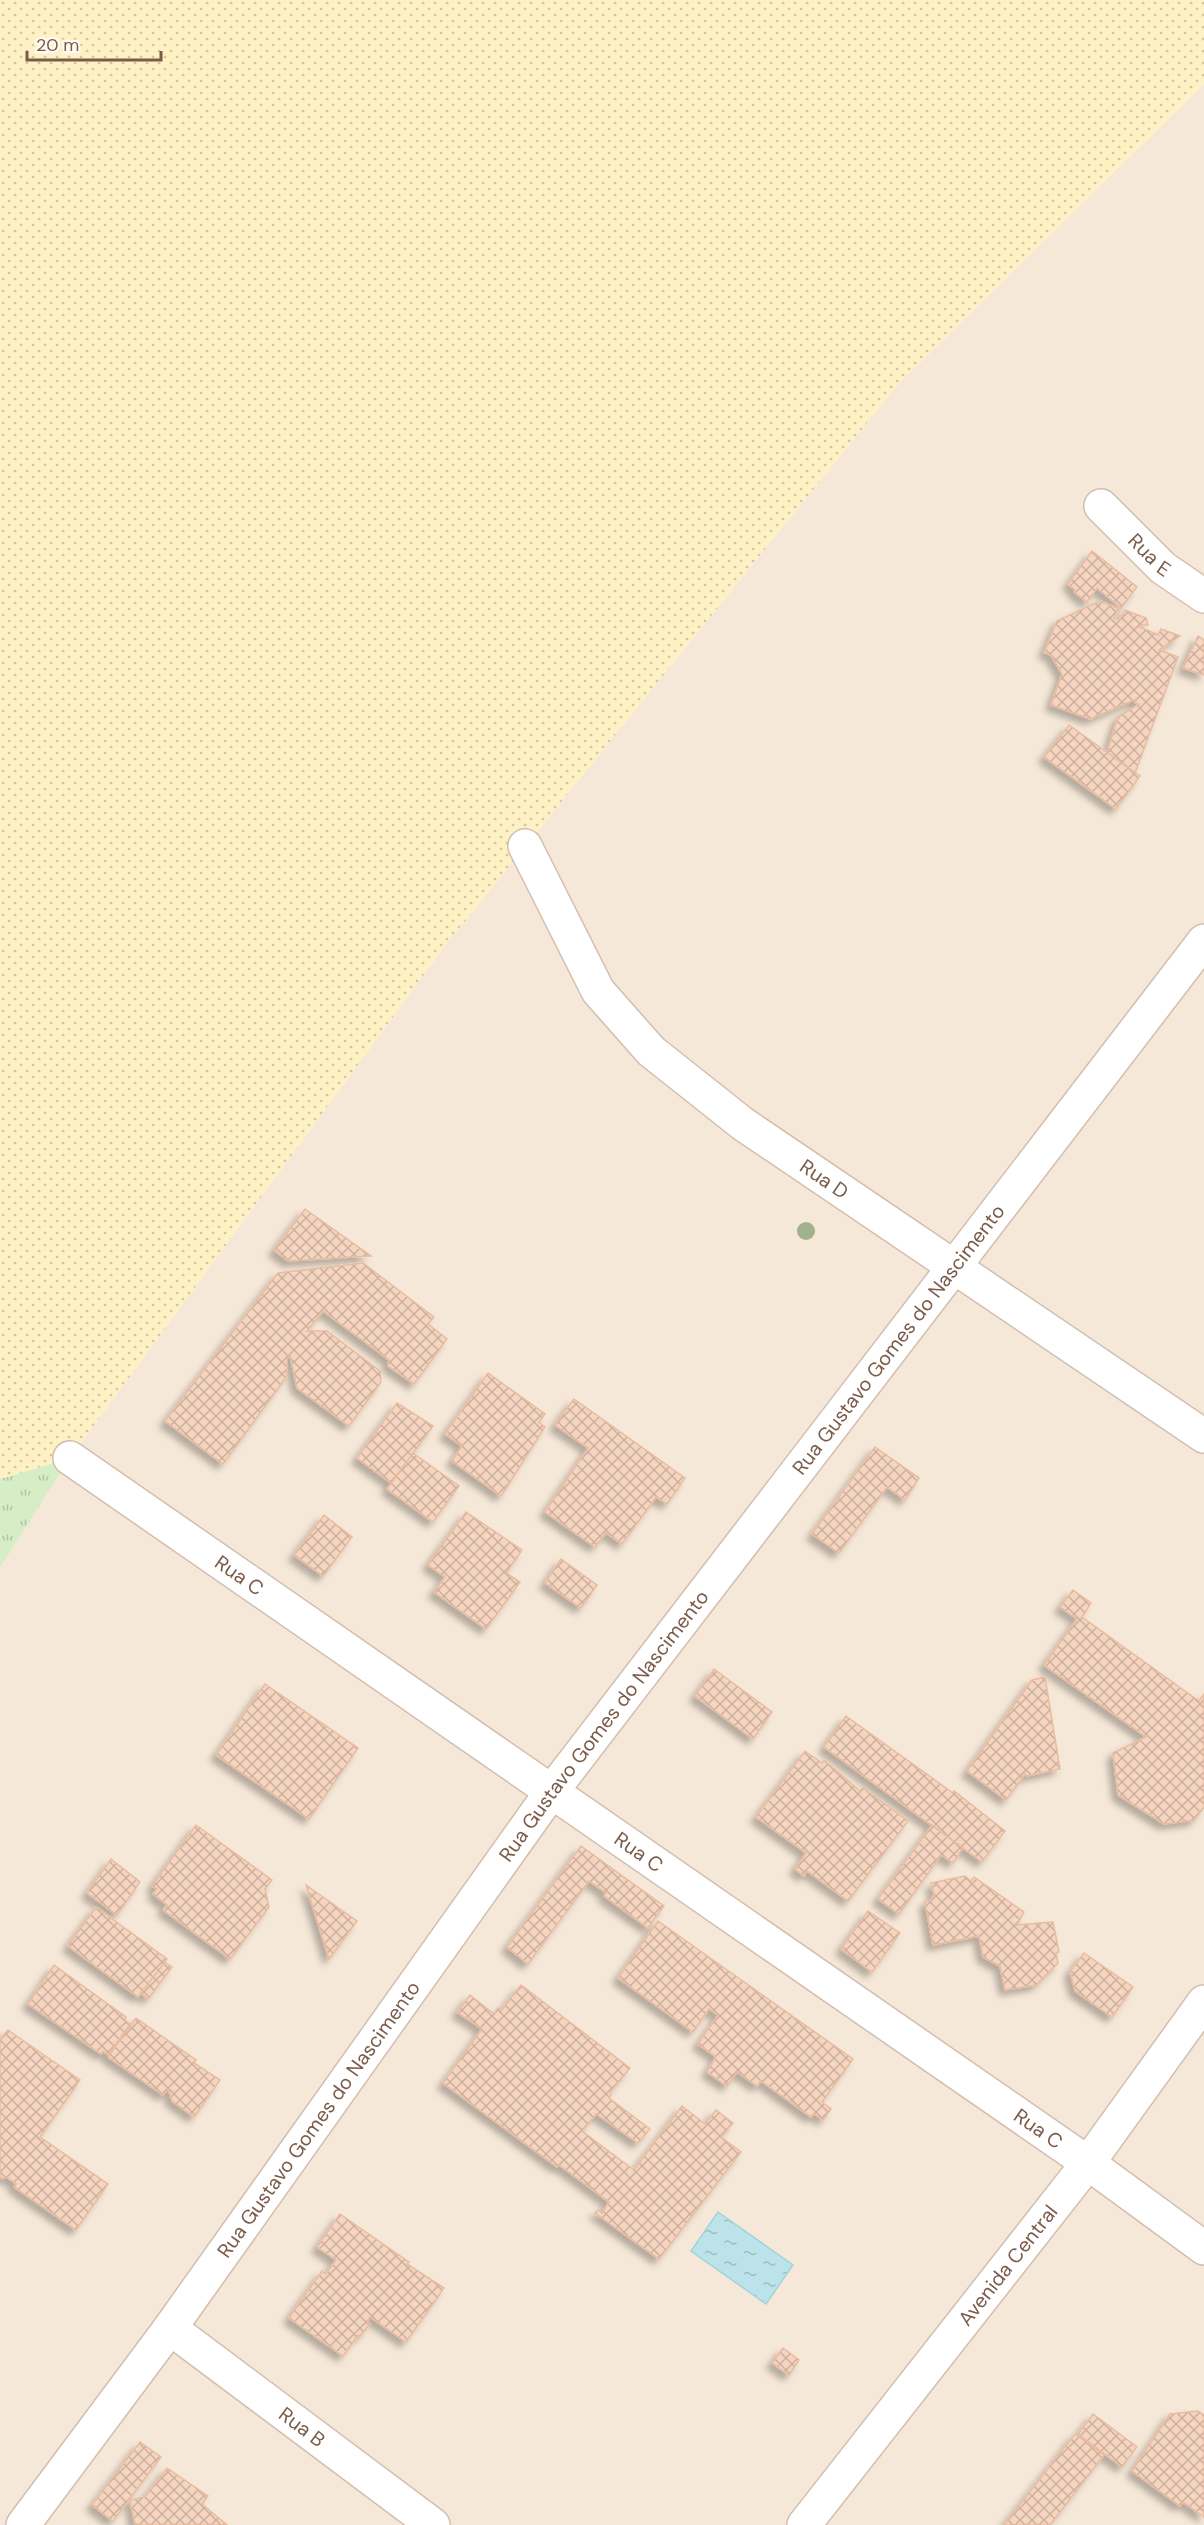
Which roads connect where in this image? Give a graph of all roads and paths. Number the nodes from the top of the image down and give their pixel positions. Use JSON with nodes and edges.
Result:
{"nodes":[{"id":1,"x":1101,"y":506,"type":"dead end"},
{"id":2,"x":1204,"y":596,"type":"edge"},
{"id":3,"x":525,"y":846,"type":"dead end"},
{"id":4,"x":1204,"y":941,"type":"edge"},
{"id":5,"x":953,"y":1265,"type":"junction"},
{"id":6,"x":1204,"y":1436,"type":"edge"},
{"id":7,"x":70,"y":1458,"type":"dead end"},
{"id":8,"x":552,"y":1791,"type":"junction"},
{"id":9,"x":1204,"y":2002,"type":"edge"},
{"id":10,"x":1088,"y":2163,"type":"junction"},
{"id":11,"x":1204,"y":2248,"type":"edge"},
{"id":12,"x":170,"y":2328,"type":"junction"},
{"id":13,"x":23,"y":2525,"type":"edge"},
{"id":14,"x":433,"y":2525,"type":"edge"},
{"id":15,"x":804,"y":2525,"type":"edge"}],
"edges":[{"from":1,"to":2,"type":"street","name":"Rua E"},
{"from":3,"to":5,"type":"street","name":"Rua D"},
{"from":4,"to":5,"type":"street","name":"Rua Gustavo Gomes do Nascimento"},
{"from":5,"to":6,"type":"street","name":"Rua D"},
{"from":5,"to":8,"type":"street","name":"Rua Gustavo Gomes do Nascimento"},
{"from":7,"to":8,"type":"street","name":"Rua C"},
{"from":8,"to":10,"type":"street","name":"Rua C"},
{"from":8,"to":12,"type":"street","name":"Rua Gustavo Gomes do Nascimento"},
{"from":9,"to":10,"type":"street","name":"Avenida Central"},
{"from":10,"to":11,"type":"street","name":"Rua C"},
{"from":10,"to":15,"type":"street","name":"Avenida Central"},
{"from":12,"to":13,"type":"street","name":"Rua Gustavo Gomes do Nascimento"},
{"from":12,"to":14,"type":"street","name":"Rua B"}]}
